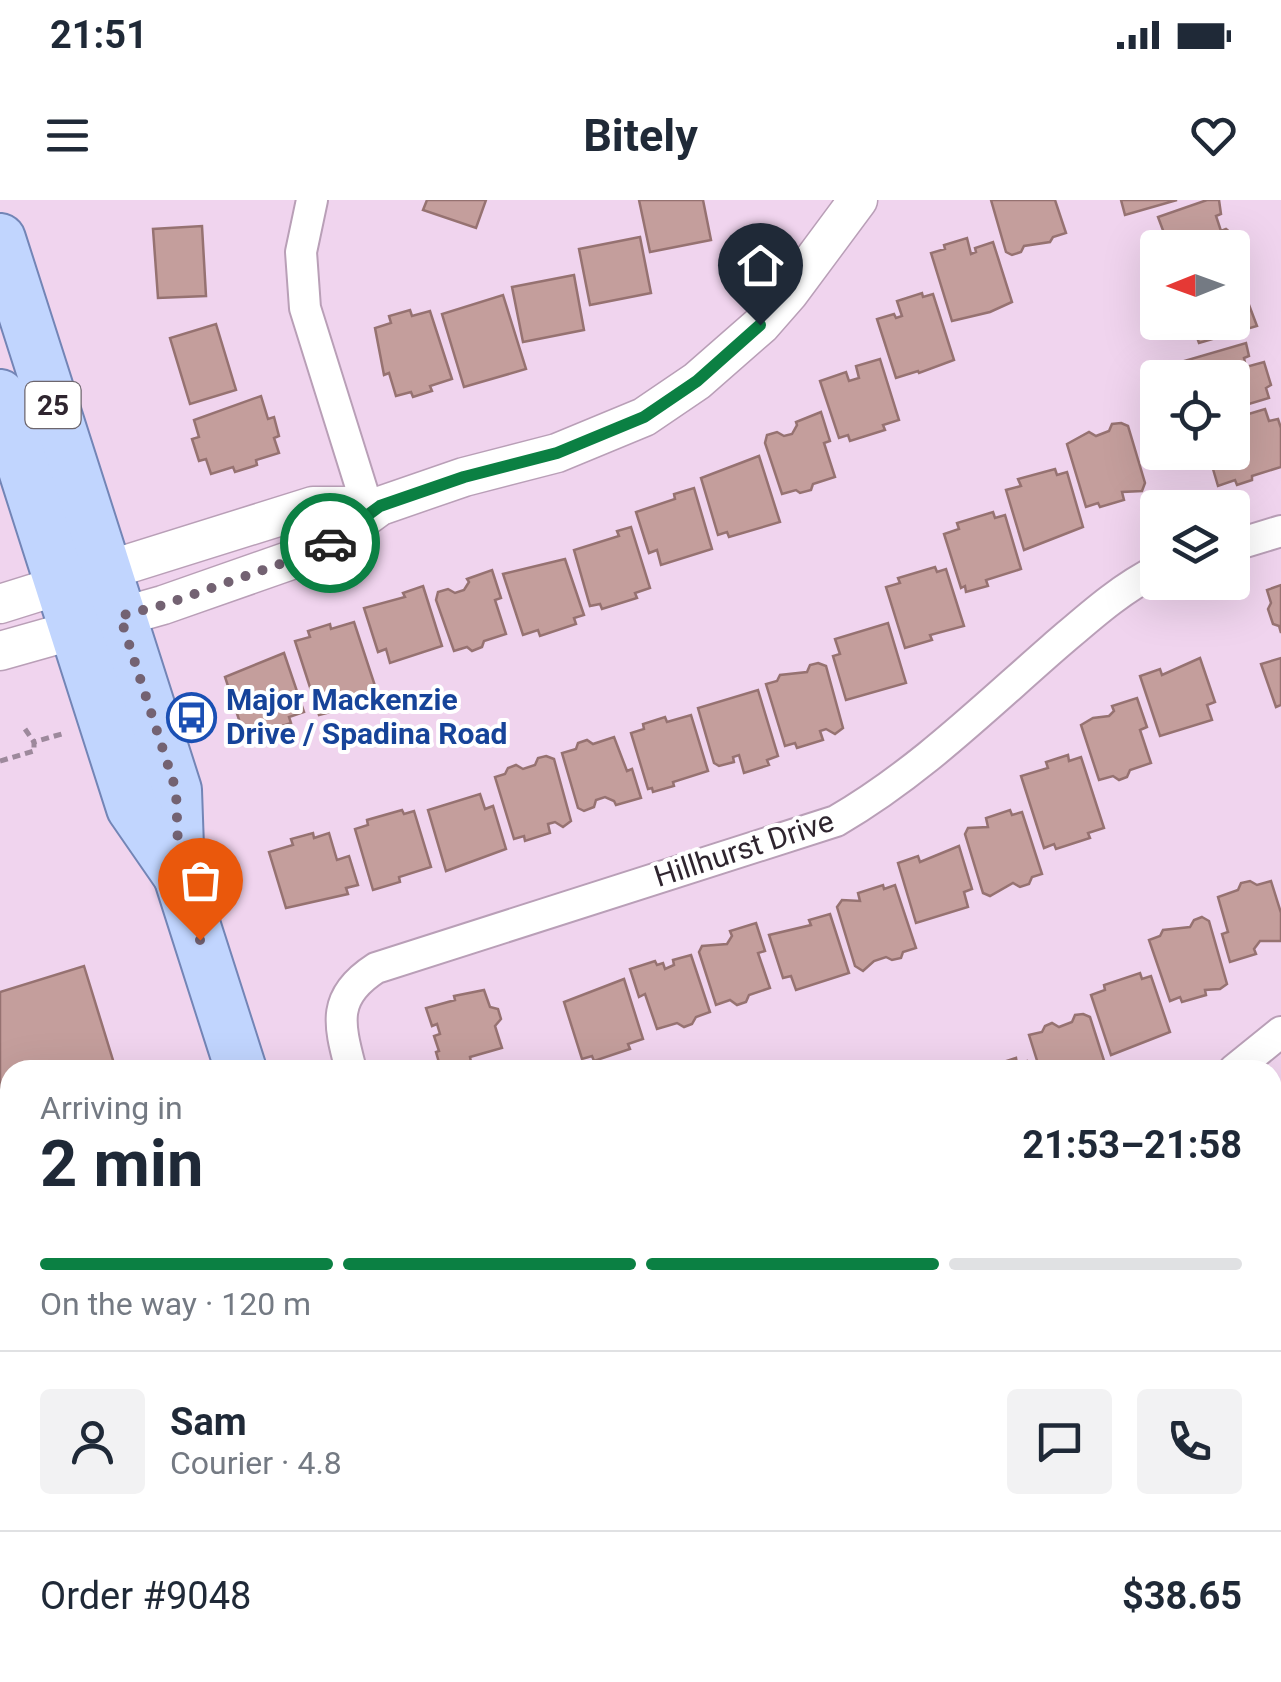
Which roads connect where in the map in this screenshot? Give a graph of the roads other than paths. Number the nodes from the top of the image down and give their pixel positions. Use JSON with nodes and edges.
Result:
{"nodes":[{"id":1,"x":312,"y":200,"type":"edge"},
{"id":2,"x":858,"y":200,"type":"edge"},
{"id":3,"x":0,"y":238,"type":"edge"},
{"id":4,"x":0,"y":395,"type":"edge"},
{"id":5,"x":374,"y":506,"type":"junction"},
{"id":6,"x":1281,"y":531,"type":"edge"},
{"id":7,"x":1250,"y":540,"type":"edge"},
{"id":8,"x":1140,"y":580,"type":"edge"},
{"id":9,"x":91,"y":601,"type":"junction"},
{"id":10,"x":0,"y":604,"type":"edge"},
{"id":11,"x":0,"y":651,"type":"edge"},
{"id":12,"x":1281,"y":1032,"type":"edge"},
{"id":13,"x":238,"y":1060,"type":"edge"},
{"id":14,"x":349,"y":1060,"type":"edge"},
{"id":15,"x":1246,"y":1060,"type":"edge"}],
"edges":[{"from":1,"to":5,"type":"street"},
{"from":2,"to":5,"type":"street"},
{"from":3,"to":9,"type":"main road","number":"25"},
{"from":4,"to":9,"type":"main road","number":"25"},
{"from":5,"to":9,"type":"street"},
{"from":6,"to":7,"type":"street"},
{"from":8,"to":14,"type":"street","name":"Hillhurst Drive"},
{"from":9,"to":10,"type":"street"},
{"from":9,"to":11,"type":"street"},
{"from":9,"to":13,"type":"main road","number":"25"},
{"from":12,"to":15,"type":"street"}]}
